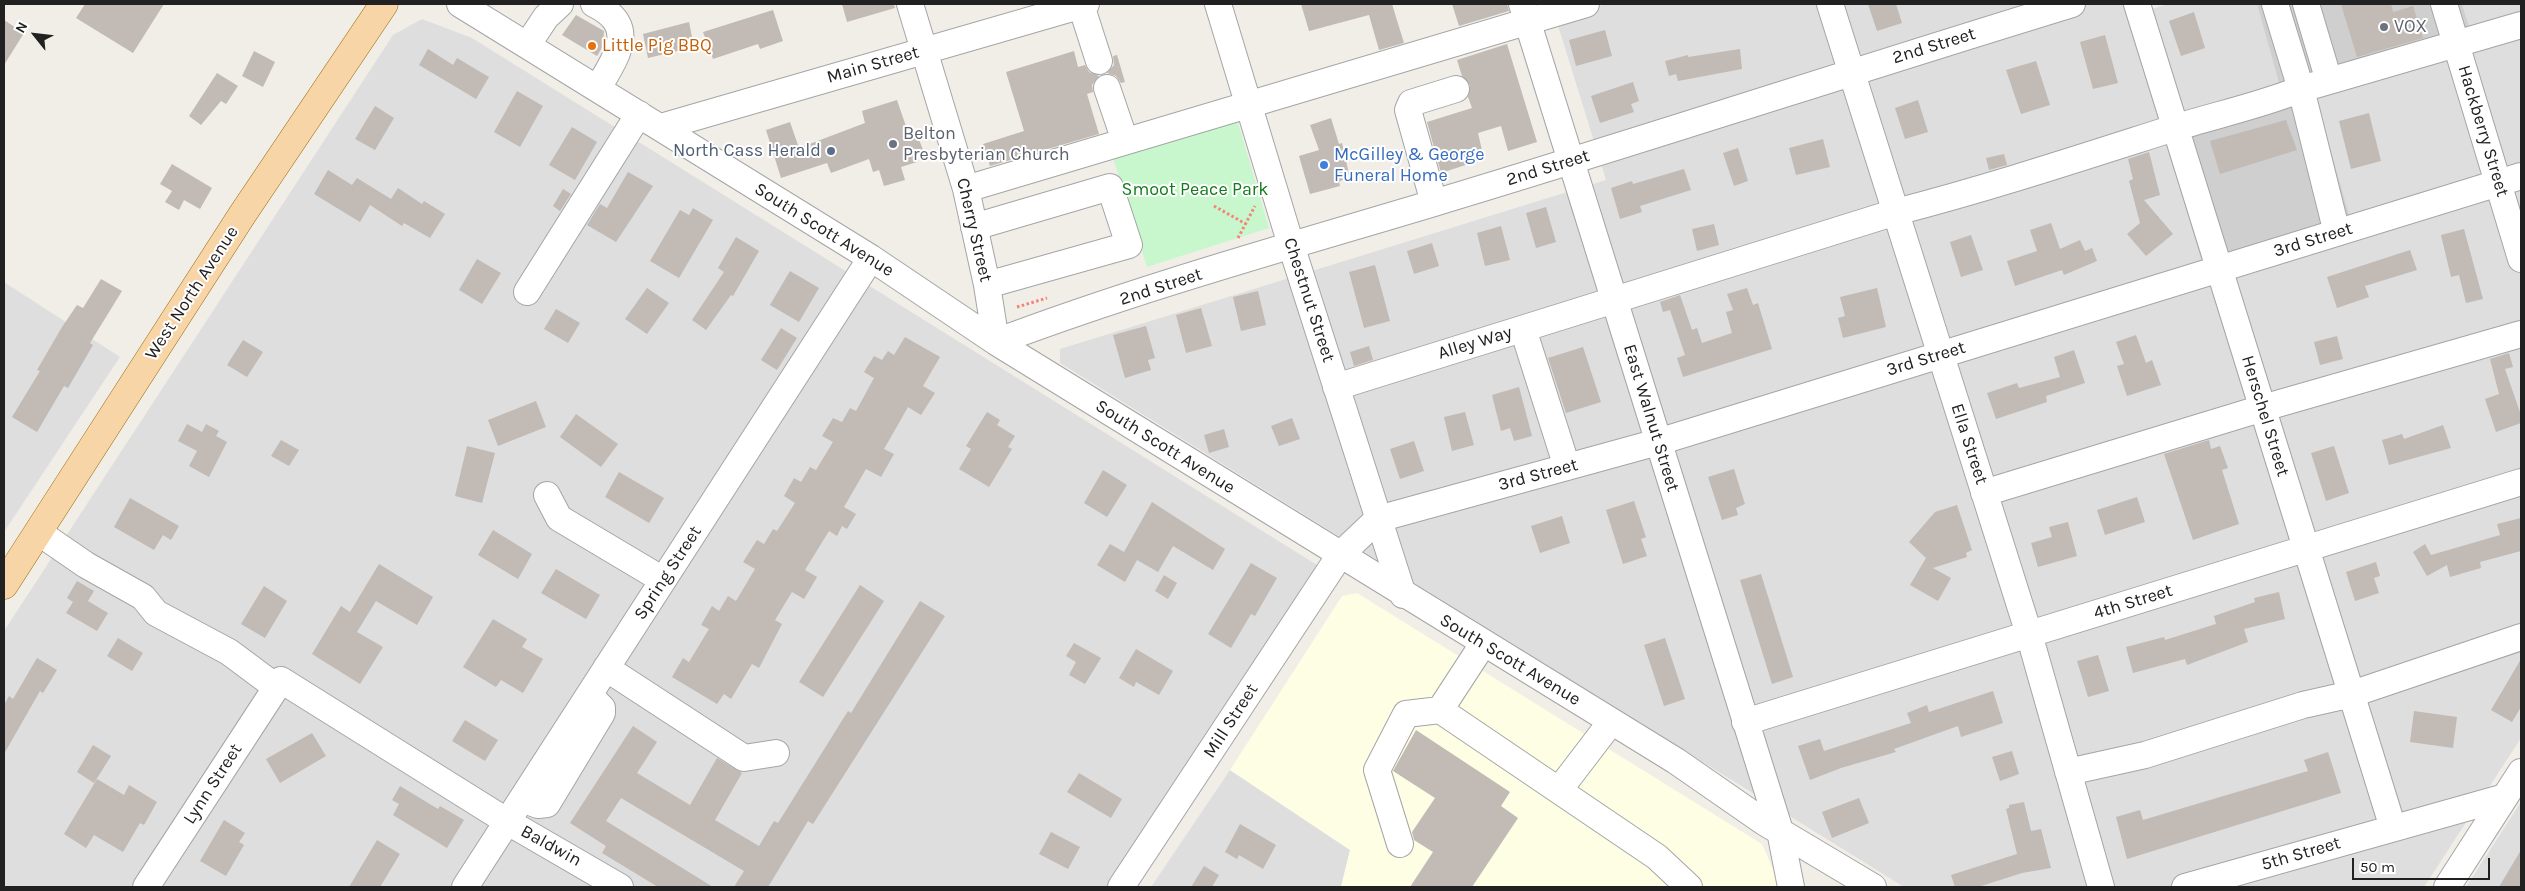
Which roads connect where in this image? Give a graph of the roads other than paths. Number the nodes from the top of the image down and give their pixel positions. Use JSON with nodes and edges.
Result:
{"nodes":[{"id":1,"x":384,"y":4,"type":"edge"},
{"id":2,"x":460,"y":4,"type":"edge"},
{"id":3,"x":560,"y":4,"type":"edge"},
{"id":4,"x":594,"y":4,"type":"edge"},
{"id":5,"x":910,"y":4,"type":"edge"},
{"id":6,"x":1084,"y":4,"type":"edge"},
{"id":7,"x":1218,"y":4,"type":"edge"},
{"id":8,"x":1586,"y":4,"type":"edge"},
{"id":9,"x":1830,"y":4,"type":"edge"},
{"id":10,"x":2072,"y":4,"type":"edge"},
{"id":11,"x":2137,"y":4,"type":"edge"},
{"id":12,"x":2275,"y":4,"type":"edge"},
{"id":13,"x":2306,"y":4,"type":"edge"},
{"id":14,"x":2444,"y":4,"type":"edge"},
{"id":15,"x":1525,"y":13,"type":"edge"},
{"id":16,"x":2521,"y":25,"type":"edge"},
{"id":17,"x":528,"y":44,"type":"junction"},
{"id":18,"x":2457,"y":45,"type":"junction"},
{"id":19,"x":924,"y":50,"type":"junction"},
{"id":20,"x":1098,"y":61,"type":"dead end"},
{"id":21,"x":1851,"y":71,"type":"junction"},
{"id":22,"x":2329,"y":81,"type":"junction"},
{"id":23,"x":598,"y":88,"type":"junction"},
{"id":24,"x":1107,"y":88,"type":"dead end"},
{"id":25,"x":2301,"y":88,"type":"junction"},
{"id":26,"x":1456,"y":89,"type":"dead end"},
{"id":27,"x":1248,"y":103,"type":"junction"},
{"id":28,"x":639,"y":114,"type":"junction"},
{"id":29,"x":661,"y":127,"type":"junction"},
{"id":30,"x":2176,"y":128,"type":"junction"},
{"id":31,"x":1125,"y":141,"type":"junction"},
{"id":32,"x":1571,"y":161,"type":"junction"},
{"id":33,"x":2510,"y":179,"type":"edge"},
{"id":34,"x":966,"y":189,"type":"junction"},
{"id":35,"x":1434,"y":203,"type":"junction"},
{"id":36,"x":1896,"y":212,"type":"junction"},
{"id":37,"x":974,"y":227,"type":"junction"},
{"id":38,"x":2337,"y":233,"type":"junction"},
{"id":39,"x":1291,"y":245,"type":"junction"},
{"id":40,"x":871,"y":258,"type":"junction"},
{"id":41,"x":2521,"y":259,"type":"edge"},
{"id":42,"x":2220,"y":269,"type":"junction"},
{"id":43,"x":987,"y":284,"type":"junction"},
{"id":44,"x":527,"y":292,"type":"dead end"},
{"id":45,"x":1614,"y":300,"type":"junction"},
{"id":46,"x":1522,"y":329,"type":"junction"},
{"id":47,"x":2521,"y":334,"type":"edge"},
{"id":48,"x":996,"y":342,"type":"junction"},
{"id":49,"x":1941,"y":354,"type":"junction"},
{"id":50,"x":1336,"y":386,"type":"junction"},
{"id":51,"x":2263,"y":408,"type":"junction"},
{"id":52,"x":1658,"y":442,"type":"junction"},
{"id":53,"x":1567,"y":467,"type":"junction"},
{"id":54,"x":2521,"y":482,"type":"edge"},
{"id":55,"x":1984,"y":493,"type":"junction"},
{"id":56,"x":547,"y":495,"type":"dead end"},
{"id":57,"x":1378,"y":519,"type":"junction"},
{"id":58,"x":38,"y":532,"type":"junction"},
{"id":59,"x":2306,"y":548,"type":"junction"},
{"id":60,"x":1340,"y":555,"type":"junction"},
{"id":61,"x":8,"y":569,"type":"edge"},
{"id":62,"x":664,"y":580,"type":"junction"},
{"id":63,"x":1403,"y":595,"type":"junction"},
{"id":64,"x":2029,"y":634,"type":"junction"},
{"id":65,"x":2521,"y":637,"type":"edge"},
{"id":66,"x":1483,"y":644,"type":"junction"},
{"id":67,"x":606,"y":668,"type":"junction"},
{"id":68,"x":278,"y":684,"type":"junction"},
{"id":69,"x":2352,"y":694,"type":"junction"},
{"id":70,"x":1440,"y":710,"type":"junction"},
{"id":71,"x":1611,"y":722,"type":"junction"},
{"id":72,"x":1744,"y":722,"type":"junction"},
{"id":73,"x":776,"y":753,"type":"dead end"},
{"id":74,"x":2068,"y":772,"type":"junction"},
{"id":75,"x":2521,"y":772,"type":"edge"},
{"id":76,"x":1559,"y":790,"type":"junction"},
{"id":77,"x":2505,"y":797,"type":"junction"},
{"id":78,"x":508,"y":822,"type":"junction"},
{"id":79,"x":2393,"y":828,"type":"junction"},
{"id":80,"x":1780,"y":831,"type":"junction"},
{"id":81,"x":1400,"y":844,"type":"dead end"},
{"id":82,"x":146,"y":887,"type":"edge"},
{"id":83,"x":464,"y":887,"type":"edge"},
{"id":84,"x":620,"y":887,"type":"edge"},
{"id":85,"x":1121,"y":887,"type":"edge"},
{"id":86,"x":1689,"y":887,"type":"edge"},
{"id":87,"x":1791,"y":887,"type":"edge"},
{"id":88,"x":1873,"y":887,"type":"edge"},
{"id":89,"x":2101,"y":887,"type":"edge"},
{"id":90,"x":2185,"y":887,"type":"edge"},
{"id":91,"x":2447,"y":887,"type":"edge"}],
"edges":[{"from":1,"to":58,"type":"main road","name":"West North Avenue"},
{"from":2,"to":17,"type":"street","name":"South Scott Avenue"},
{"from":3,"to":17,"type":"street"},
{"from":4,"to":23,"type":"street"},
{"from":5,"to":19,"type":"street","name":"Cherry Street"},
{"from":6,"to":19,"type":"street","name":"Main Street"},
{"from":6,"to":20,"type":"street"},
{"from":7,"to":27,"type":"street","name":"Chestnut Street"},
{"from":8,"to":15,"type":"street"},
{"from":9,"to":21,"type":"street","name":"Ella Street"},
{"from":10,"to":21,"type":"street","name":"2nd Street"},
{"from":11,"to":30,"type":"street","name":"Herschel Street"},
{"from":12,"to":25,"type":"street"},
{"from":13,"to":22,"type":"street"},
{"from":14,"to":18,"type":"street","name":"Hackberry Street"},
{"from":15,"to":27,"type":"street"},
{"from":15,"to":32,"type":"street","name":"East Walnut Street"},
{"from":16,"to":18,"type":"street","name":"Alley Way"},
{"from":17,"to":23,"type":"street","name":"South Scott Avenue"},
{"from":18,"to":22,"type":"street","name":"Alley Way"},
{"from":18,"to":33,"type":"street","name":"Hackberry Street"},
{"from":19,"to":29,"type":"street","name":"Main Street"},
{"from":19,"to":34,"type":"street","name":"Cherry Street"},
{"from":21,"to":32,"type":"street","name":"2nd Street"},
{"from":21,"to":36,"type":"street","name":"Ella Street"},
{"from":22,"to":25,"type":"street","name":"Alley Way"},
{"from":23,"to":28,"type":"street","name":"South Scott Avenue"},
{"from":24,"to":31,"type":"street"},
{"from":25,"to":30,"type":"street","name":"Alley Way"},
{"from":25,"to":38,"type":"street"},
{"from":26,"to":35,"type":"street"},
{"from":27,"to":31,"type":"street"},
{"from":27,"to":39,"type":"street","name":"Chestnut Street"},
{"from":28,"to":29,"type":"street","name":"South Scott Avenue"},
{"from":28,"to":44,"type":"street"},
{"from":29,"to":40,"type":"street","name":"South Scott Avenue"},
{"from":30,"to":36,"type":"street","name":"Alley Way"},
{"from":30,"to":42,"type":"street","name":"Herschel Street"},
{"from":31,"to":34,"type":"street"},
{"from":32,"to":35,"type":"street","name":"2nd Street"},
{"from":32,"to":45,"type":"street","name":"East Walnut Street"},
{"from":33,"to":38,"type":"street","name":"3rd Street"},
{"from":33,"to":41,"type":"street","name":"Hackberry Street"},
{"from":34,"to":37,"type":"street","name":"Cherry Street"},
{"from":35,"to":39,"type":"street","name":"2nd Street"},
{"from":36,"to":45,"type":"street","name":"Alley Way"},
{"from":36,"to":49,"type":"street","name":"Ella Street"},
{"from":37,"to":43,"type":"street","name":"Cherry Street"},
{"from":37,"to":43,"type":"street"},
{"from":38,"to":42,"type":"street","name":"3rd Street"},
{"from":39,"to":48,"type":"street","name":"2nd Street"},
{"from":39,"to":50,"type":"street","name":"Chestnut Street"},
{"from":40,"to":48,"type":"street","name":"South Scott Avenue"},
{"from":40,"to":62,"type":"street","name":"Spring Street"},
{"from":42,"to":49,"type":"street","name":"3rd Street"},
{"from":42,"to":51,"type":"street","name":"Herschel Street"},
{"from":43,"to":48,"type":"street","name":"Cherry Street"},
{"from":45,"to":46,"type":"street","name":"Alley Way"},
{"from":45,"to":52,"type":"street","name":"East Walnut Street"},
{"from":46,"to":50,"type":"street","name":"Alley Way"},
{"from":46,"to":53,"type":"street"},
{"from":47,"to":51,"type":"street"},
{"from":48,"to":60,"type":"street","name":"South Scott Avenue"},
{"from":49,"to":52,"type":"street","name":"3rd Street"},
{"from":49,"to":55,"type":"street","name":"Ella Street"},
{"from":50,"to":57,"type":"street","name":"Chestnut Street"},
{"from":51,"to":55,"type":"street"},
{"from":51,"to":59,"type":"street","name":"Herschel Street"},
{"from":52,"to":53,"type":"street","name":"3rd Street"},
{"from":52,"to":72,"type":"street","name":"East Walnut Street"},
{"from":53,"to":57,"type":"street","name":"3rd Street"},
{"from":54,"to":59,"type":"street","name":"4th Street"},
{"from":55,"to":64,"type":"street","name":"Ella Street"},
{"from":56,"to":62,"type":"street"},
{"from":57,"to":60,"type":"street","name":"3rd Street"},
{"from":57,"to":63,"type":"street","name":"Chestnut Street"},
{"from":58,"to":61,"type":"main road","name":"West North Avenue"},
{"from":58,"to":68,"type":"street","name":"Baldwin"},
{"from":59,"to":64,"type":"street","name":"4th Street"},
{"from":59,"to":69,"type":"street","name":"Herschel Street"},
{"from":60,"to":63,"type":"street","name":"South Scott Avenue"},
{"from":60,"to":85,"type":"street","name":"Mill Street"},
{"from":62,"to":67,"type":"street","name":"Spring Street"},
{"from":63,"to":66,"type":"street","name":"South Scott Avenue"},
{"from":64,"to":72,"type":"street","name":"4th Street"},
{"from":64,"to":74,"type":"street","name":"Ella Street"},
{"from":65,"to":69,"type":"street"},
{"from":66,"to":70,"type":"street"},
{"from":66,"to":71,"type":"street","name":"South Scott Avenue"},
{"from":67,"to":73,"type":"street"},
{"from":67,"to":78,"type":"street","name":"Spring Street"},
{"from":68,"to":78,"type":"street","name":"Baldwin"},
{"from":68,"to":82,"type":"street","name":"Lynn Street"},
{"from":69,"to":74,"type":"street"},
{"from":69,"to":79,"type":"street","name":"Herschel Street"},
{"from":70,"to":76,"type":"street"},
{"from":70,"to":81,"type":"street"},
{"from":71,"to":76,"type":"street"},
{"from":71,"to":80,"type":"street","name":"South Scott Avenue"},
{"from":72,"to":80,"type":"street","name":"East Walnut Street"},
{"from":74,"to":89,"type":"street","name":"Ella Street"},
{"from":75,"to":77,"type":"street"},
{"from":76,"to":86,"type":"street"},
{"from":77,"to":79,"type":"street","name":"5th Street"},
{"from":77,"to":91,"type":"street"},
{"from":78,"to":83,"type":"street","name":"Spring Street"},
{"from":78,"to":84,"type":"street","name":"Baldwin"},
{"from":79,"to":90,"type":"street","name":"5th Street"},
{"from":80,"to":87,"type":"street","name":"East Walnut Street"},
{"from":80,"to":88,"type":"street","name":"South Scott Avenue"}]}
